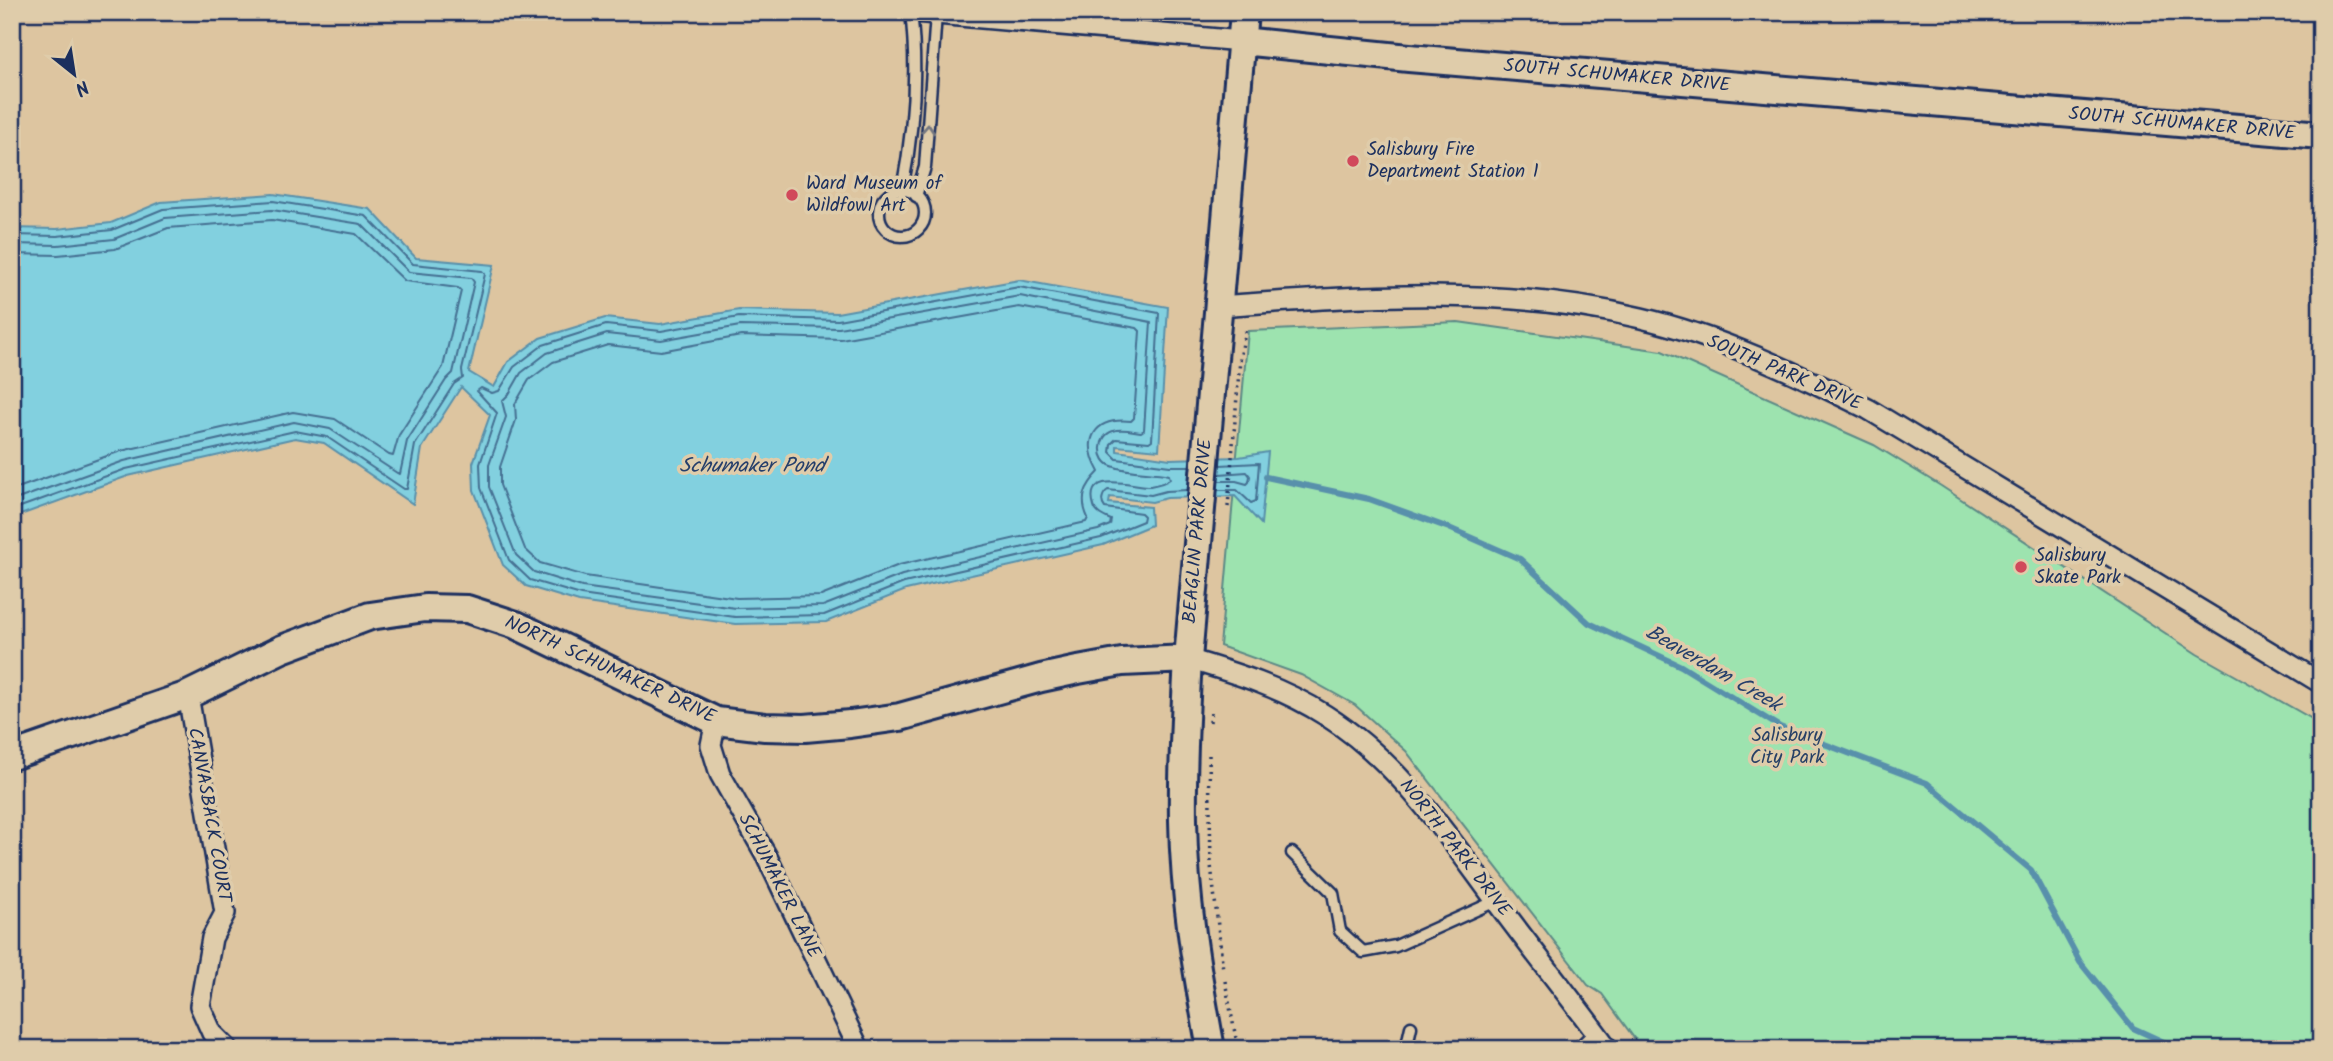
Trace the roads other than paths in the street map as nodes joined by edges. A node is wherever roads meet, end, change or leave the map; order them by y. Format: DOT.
graph roads {
  1 [pos="912,12"];
  2 [pos="1244,12"];
  3 [pos="936,15"];
  4 [pos="1241,41"];
  5 [pos="2321,135"];
  6 [pos="902,190"];
  7 [pos="916,196"];
  8 [pos="1217,306"];
  9 [pos="1188,659"];
  10 [pos="2321,683"];
  11 [pos="188,695"];
  12 [pos="716,721"];
  13 [pos="12,756"];
  14 [pos="1292,853"];
  15 [pos="1496,901"];
  16 [pos="1411,1027"];
  17 [pos="1595,1032"];
  18 [pos="228,1049"];
  19 [pos="859,1049"];
  20 [pos="1211,1049"];
  21 [pos="1406,1049"];
  22 [pos="1577,1049"];
  23 [pos="1608,1049"];
  1 -- 3 [label="street, SOUTH SCHUMAKER DRIVE"];
  1 -- 6 [label="lane"];
  2 -- 4 [label="street, BEAGLIN PARK DRIVE"];
  3 -- 4 [label="street, SOUTH SCHUMAKER DRIVE"];
  7 -- 3 [label="lane, one-way"];
  4 -- 5 [label="street, SOUTH SCHUMAKER DRIVE"];
  4 -- 8 [label="street, BEAGLIN PARK DRIVE"];
  6 -- 7 [label="lane"];
  6 -- 7 [label="lane"];
  8 -- 9 [label="street, BEAGLIN PARK DRIVE"];
  8 -- 10 [label="street, SOUTH PARK DRIVE"];
  9 -- 12 [label="street, NORTH SCHUMAKER DRIVE"];
  9 -- 15 [label="street, NORTH PARK DRIVE"];
  9 -- 20 [label="street, BEAGLIN PARK DRIVE"];
  11 -- 12 [label="street, NORTH SCHUMAKER DRIVE"];
  11 -- 13 [label="street, NORTH SCHUMAKER DRIVE"];
  11 -- 18 [label="street, CANVASBACK COURT"];
  12 -- 19 [label="street, SCHUMAKER LANE"];
  14 -- 15 [label="lane"];
  15 -- 17 [label="street, NORTH PARK DRIVE"];
  16 -- 21 [label="lane"];
  17 -- 22 [label="lane"];
  17 -- 23 [label="street, NORTH PARK DRIVE"];
}
